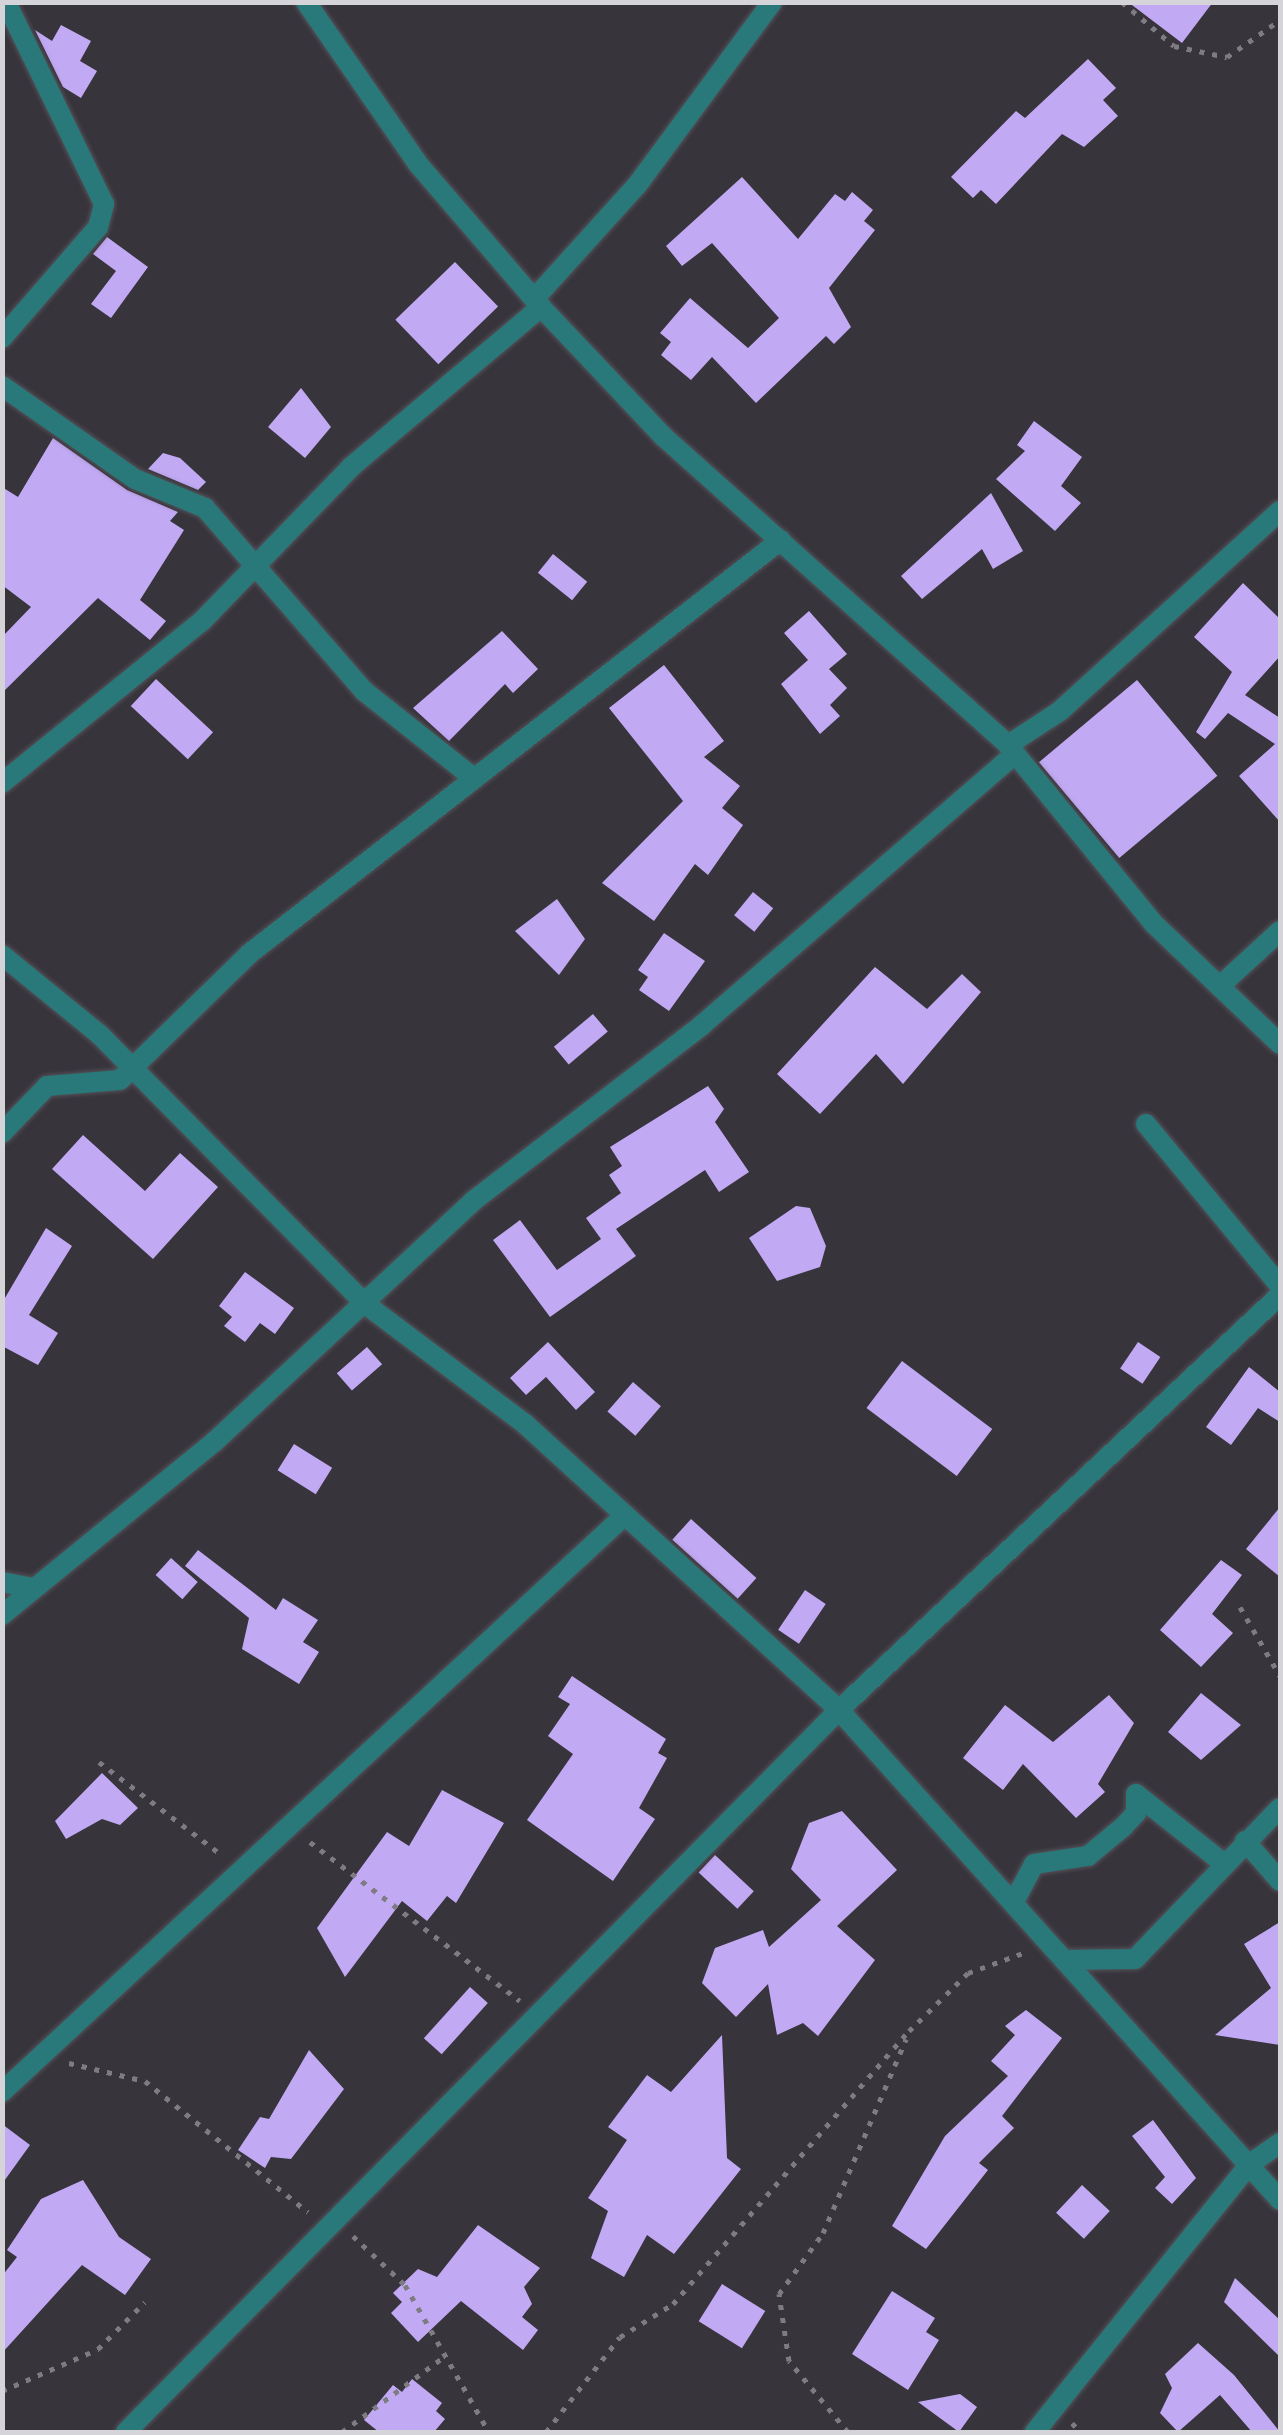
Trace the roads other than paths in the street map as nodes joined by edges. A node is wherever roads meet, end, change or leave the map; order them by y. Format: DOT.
graph roads {
  1 [pos="6,2"];
  2 [pos="306,2"];
  3 [pos="772,2"];
  4 [pos="538,302"];
  5 [pos="2,338"];
  6 [pos="2,386"];
  7 [pos="1280,511"];
  8 [pos="782,540"];
  9 [pos="263,565"];
  10 [pos="1011,750"];
  11 [pos="470,774"];
  12 [pos="2,783"];
  13 [pos="1280,931"];
  14 [pos="2,955"];
  15 [pos="1221,984"];
  16 [pos="1280,1044"];
  17 [pos="132,1066"];
  18 [pos="1146,1124"];
  19 [pos="2,1132"];
  20 [pos="1280,1286"];
  21 [pos="1280,1295"];
  22 [pos="364,1303"];
  23 [pos="625,1515"];
  24 [pos="2,1582"];
  25 [pos="32,1588"];
  26 [pos="2,1615"];
  27 [pos="839,1710"];
  28 [pos="1280,1808"];
  29 [pos="1245,1840"];
  30 [pos="1223,1863"];
  31 [pos="1280,1881"];
  32 [pos="1016,1898"];
  33 [pos="1068,1960"];
  34 [pos="2,2092"];
  35 [pos="1280,2143"];
  36 [pos="1250,2164"];
  37 [pos="1280,2200"];
  38 [pos="126,2432"];
  39 [pos="1035,2432"];
  1 -- 5 [label="street"];
  2 -- 4 [label="street"];
  3 -- 4 [label="street"];
  4 -- 8 [label="street"];
  4 -- 9 [label="street"];
  6 -- 9 [label="street"];
  7 -- 10 [label="street"];
  8 -- 10 [label="street"];
  8 -- 11 [label="street"];
  9 -- 11 [label="street"];
  9 -- 12 [label="street"];
  10 -- 15 [label="street"];
  10 -- 22 [label="street"];
  11 -- 17 [label="street"];
  13 -- 15 [label="street"];
  14 -- 17 [label="street"];
  15 -- 16 [label="street"];
  17 -- 19 [label="street"];
  17 -- 22 [label="street"];
  18 -- 20 [label="street"];
  21 -- 27 [label="street"];
  22 -- 23 [label="street"];
  22 -- 25 [label="street"];
  23 -- 27 [label="street"];
  23 -- 34 [label="street"];
  24 -- 25 [label="street"];
  25 -- 26 [label="street"];
  27 -- 32 [label="street"];
  27 -- 38 [label="street"];
  28 -- 29 [label="street"];
  29 -- 30 [label="street"];
  29 -- 31 [label="street"];
  30 -- 32 [label="street"];
  30 -- 33 [label="street"];
  32 -- 33 [label="street"];
  33 -- 36 [label="street"];
  35 -- 36 [label="street"];
  36 -- 37 [label="street"];
  36 -- 39 [label="street"];
}
